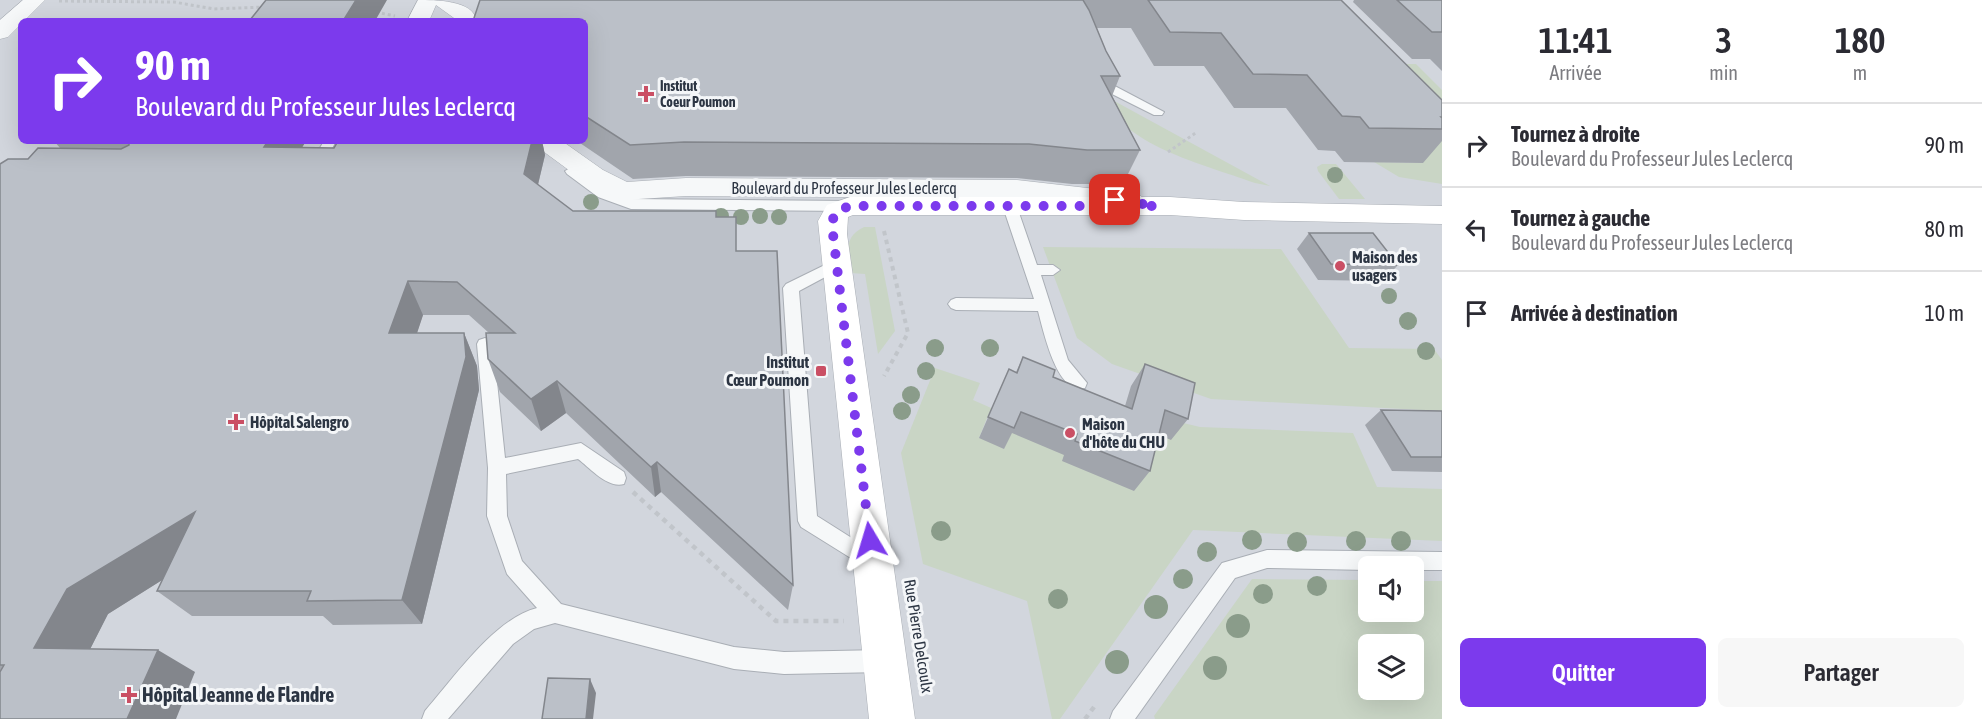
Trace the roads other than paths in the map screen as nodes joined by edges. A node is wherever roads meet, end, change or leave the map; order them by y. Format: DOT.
graph roads {
  1 [pos="35,0"];
  2 [pos="442,0"];
  3 [pos="465,18"];
  4 [pos="0,32"];
  5 [pos="1097,68"];
  6 [pos="1158,112"];
  7 [pos="328,144"];
  8 [pos="534,144"];
  9 [pos="549,144"];
  10 [pos="311,177"];
  11 [pos="864,206"];
  12 [pos="1156,206"];
  13 [pos="1010,207"];
  14 [pos="1113,207"];
  15 [pos="1442,215"];
  16 [pos="1442,231"];
  17 [pos="837,264"];
  18 [pos="1032,270"];
  19 [pos="1053,270"];
  20 [pos="956,304"];
  21 [pos="1044,305"];
  22 [pos="485,344"];
  23 [pos="1079,383"];
  24 [pos="497,468"];
  25 [pos="617,478"];
  26 [pos="1442,561"];
  27 [pos="873,563"];
  28 [pos="555,613"];
  29 [pos="885,661"];
  30 [pos="433,719"];
  31 [pos="892,719"];
  32 [pos="1121,719"];
  1 -- 4 [label="street"];
  2 -- 3 [label="street"];
  5 -- 6 [label="lane"];
  7 -- 10 [label="lane"];
  8 -- 11 [label="lane"];
  9 -- 12 [label="street, Boulevard du Professeur Jules Leclercq"];
  11 -- 13 [label="street, Boulevard du Professeur Jules Leclercq"];
  11 -- 17 [label="street"];
  12 -- 14 [label="street, Boulevard du Professeur Jules Leclercq"];
  12 -- 15 [label="street, Boulevard du Professeur Jules Leclercq"];
  13 -- 14 [label="street, Boulevard du Professeur Jules Leclercq"];
  13 -- 18 [label="lane"];
  14 -- 16 [label="street, Boulevard du Professeur Jules Leclercq"];
  17 -- 27 [label="street"];
  17 -- 27 [label="lane"];
  18 -- 19 [label="lane"];
  18 -- 21 [label="lane"];
  20 -- 21 [label="lane"];
  21 -- 23 [label="lane"];
  22 -- 24 [label="lane"];
  24 -- 25 [label="lane"];
  24 -- 28 [label="lane"];
  26 -- 32 [label="lane"];
  27 -- 29 [label="street"];
  28 -- 29 [label="lane"];
  28 -- 30 [label="lane"];
  29 -- 31 [label="street"];
}
